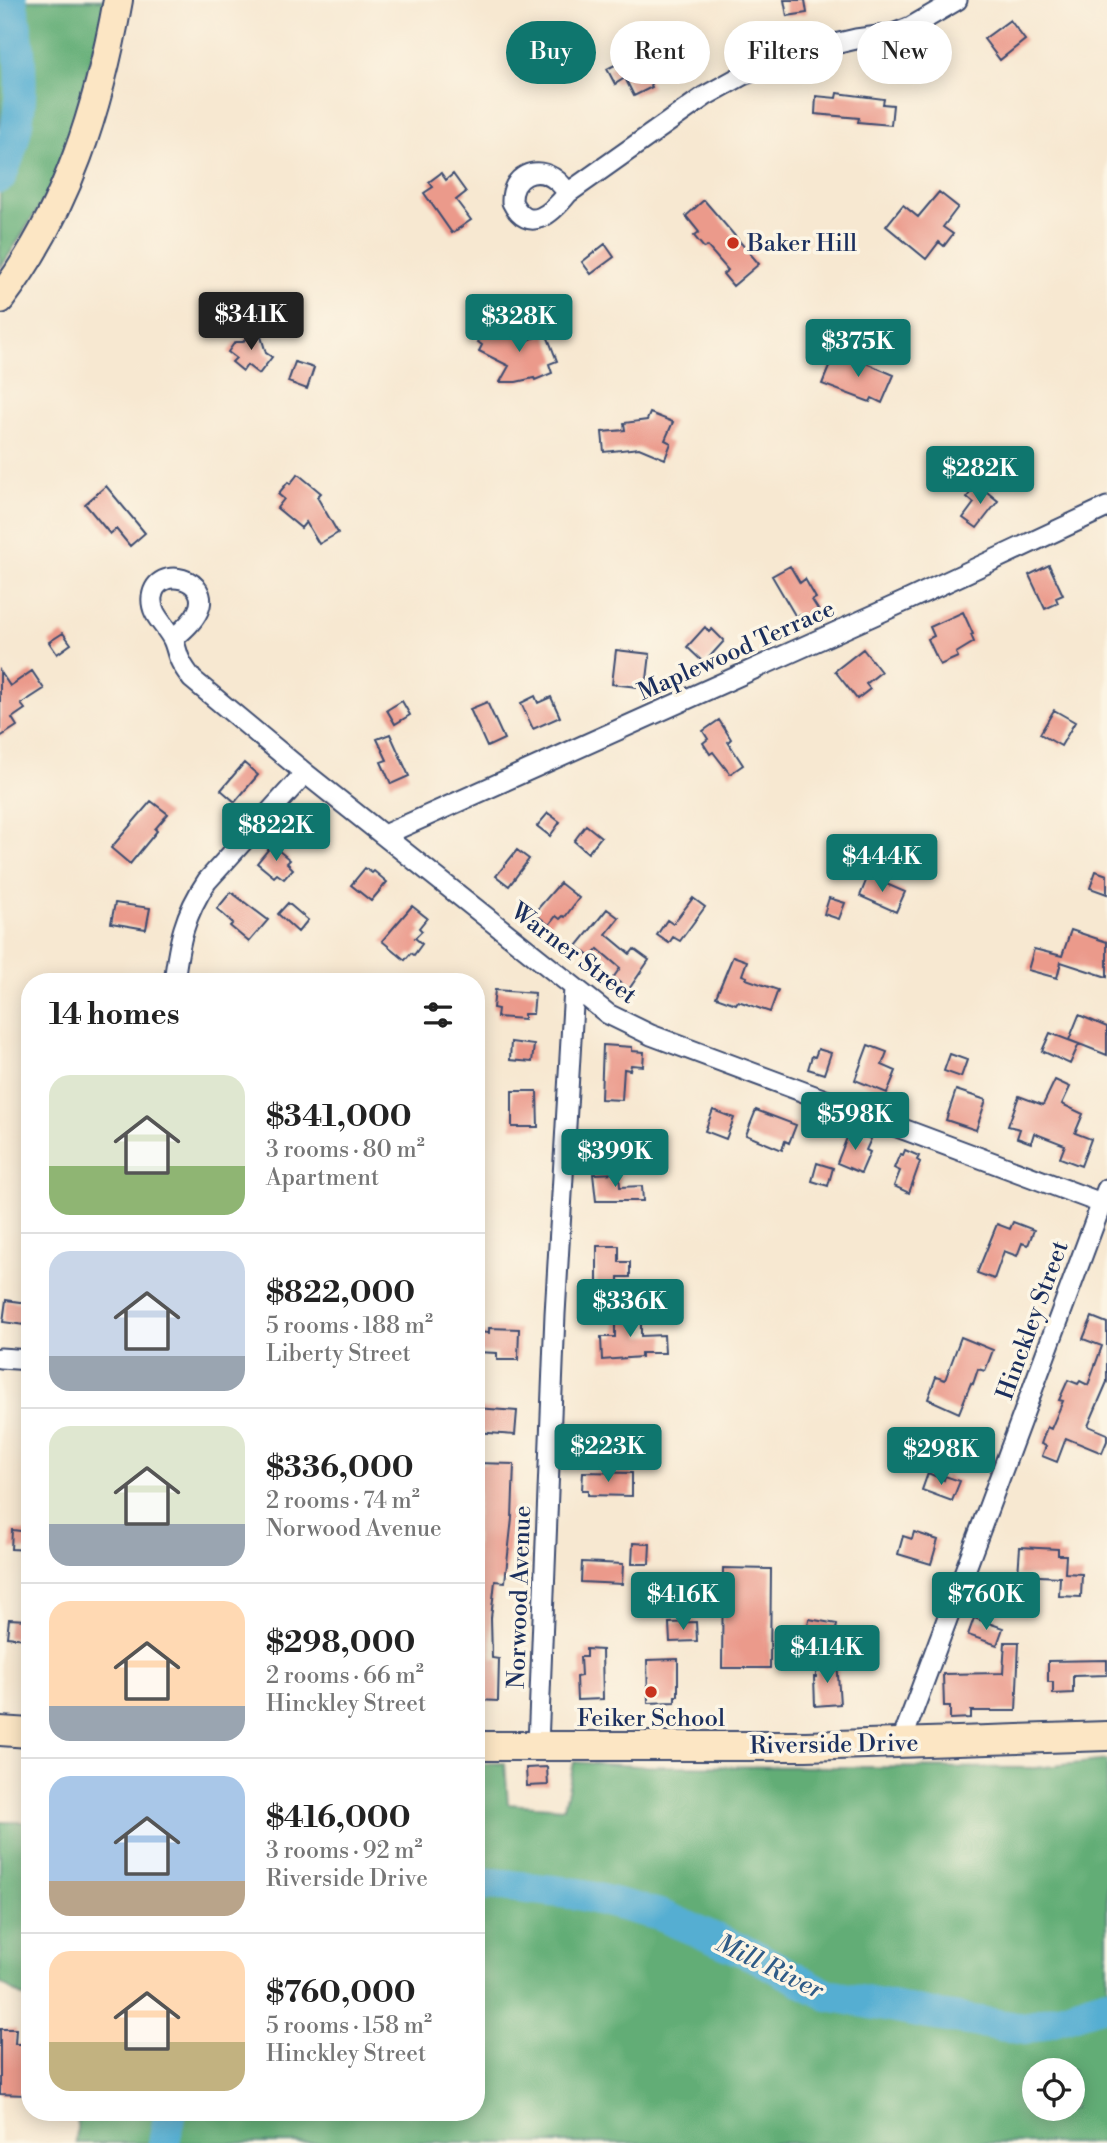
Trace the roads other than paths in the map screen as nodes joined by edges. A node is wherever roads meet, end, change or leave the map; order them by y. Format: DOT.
graph roads {
  1 [pos="118,0"];
  2 [pos="957,0"];
  3 [pos="568,193"];
  4 [pos="0,299"];
  5 [pos="1107,507"];
  6 [pos="173,639"];
  7 [pos="305,772"];
  8 [pos="384,835"];
  9 [pos="175,973"];
  10 [pos="574,988"];
  11 [pos="1105,1199"];
  12 [pos="0,1359"];
  13 [pos="21,1360"];
  14 [pos="0,1731"];
  15 [pos="21,1732"];
  16 [pos="1107,1736"];
  17 [pos="901,1743"];
  18 [pos="538,1745"];
  19 [pos="485,1746"];
  1 -- 4 [label="street"];
  2 -- 3 [label="street"];
  5 -- 8 [label="street, Maplewood Terrace"];
  6 -- 7 [label="street, Warner Street"];
  7 -- 8 [label="street, Warner Street"];
  7 -- 9 [label="street"];
  8 -- 10 [label="street, Warner Street"];
  10 -- 11 [label="street, Warner Street"];
  10 -- 18 [label="street, Norwood Avenue"];
  11 -- 17 [label="street, Hinckley Street"];
  12 -- 13 [label="street"];
  14 -- 15 [label="street"];
  16 -- 17 [label="street, Riverside Drive"];
  17 -- 18 [label="street, Riverside Drive"];
  18 -- 19 [label="street, Riverside Drive"];
}
